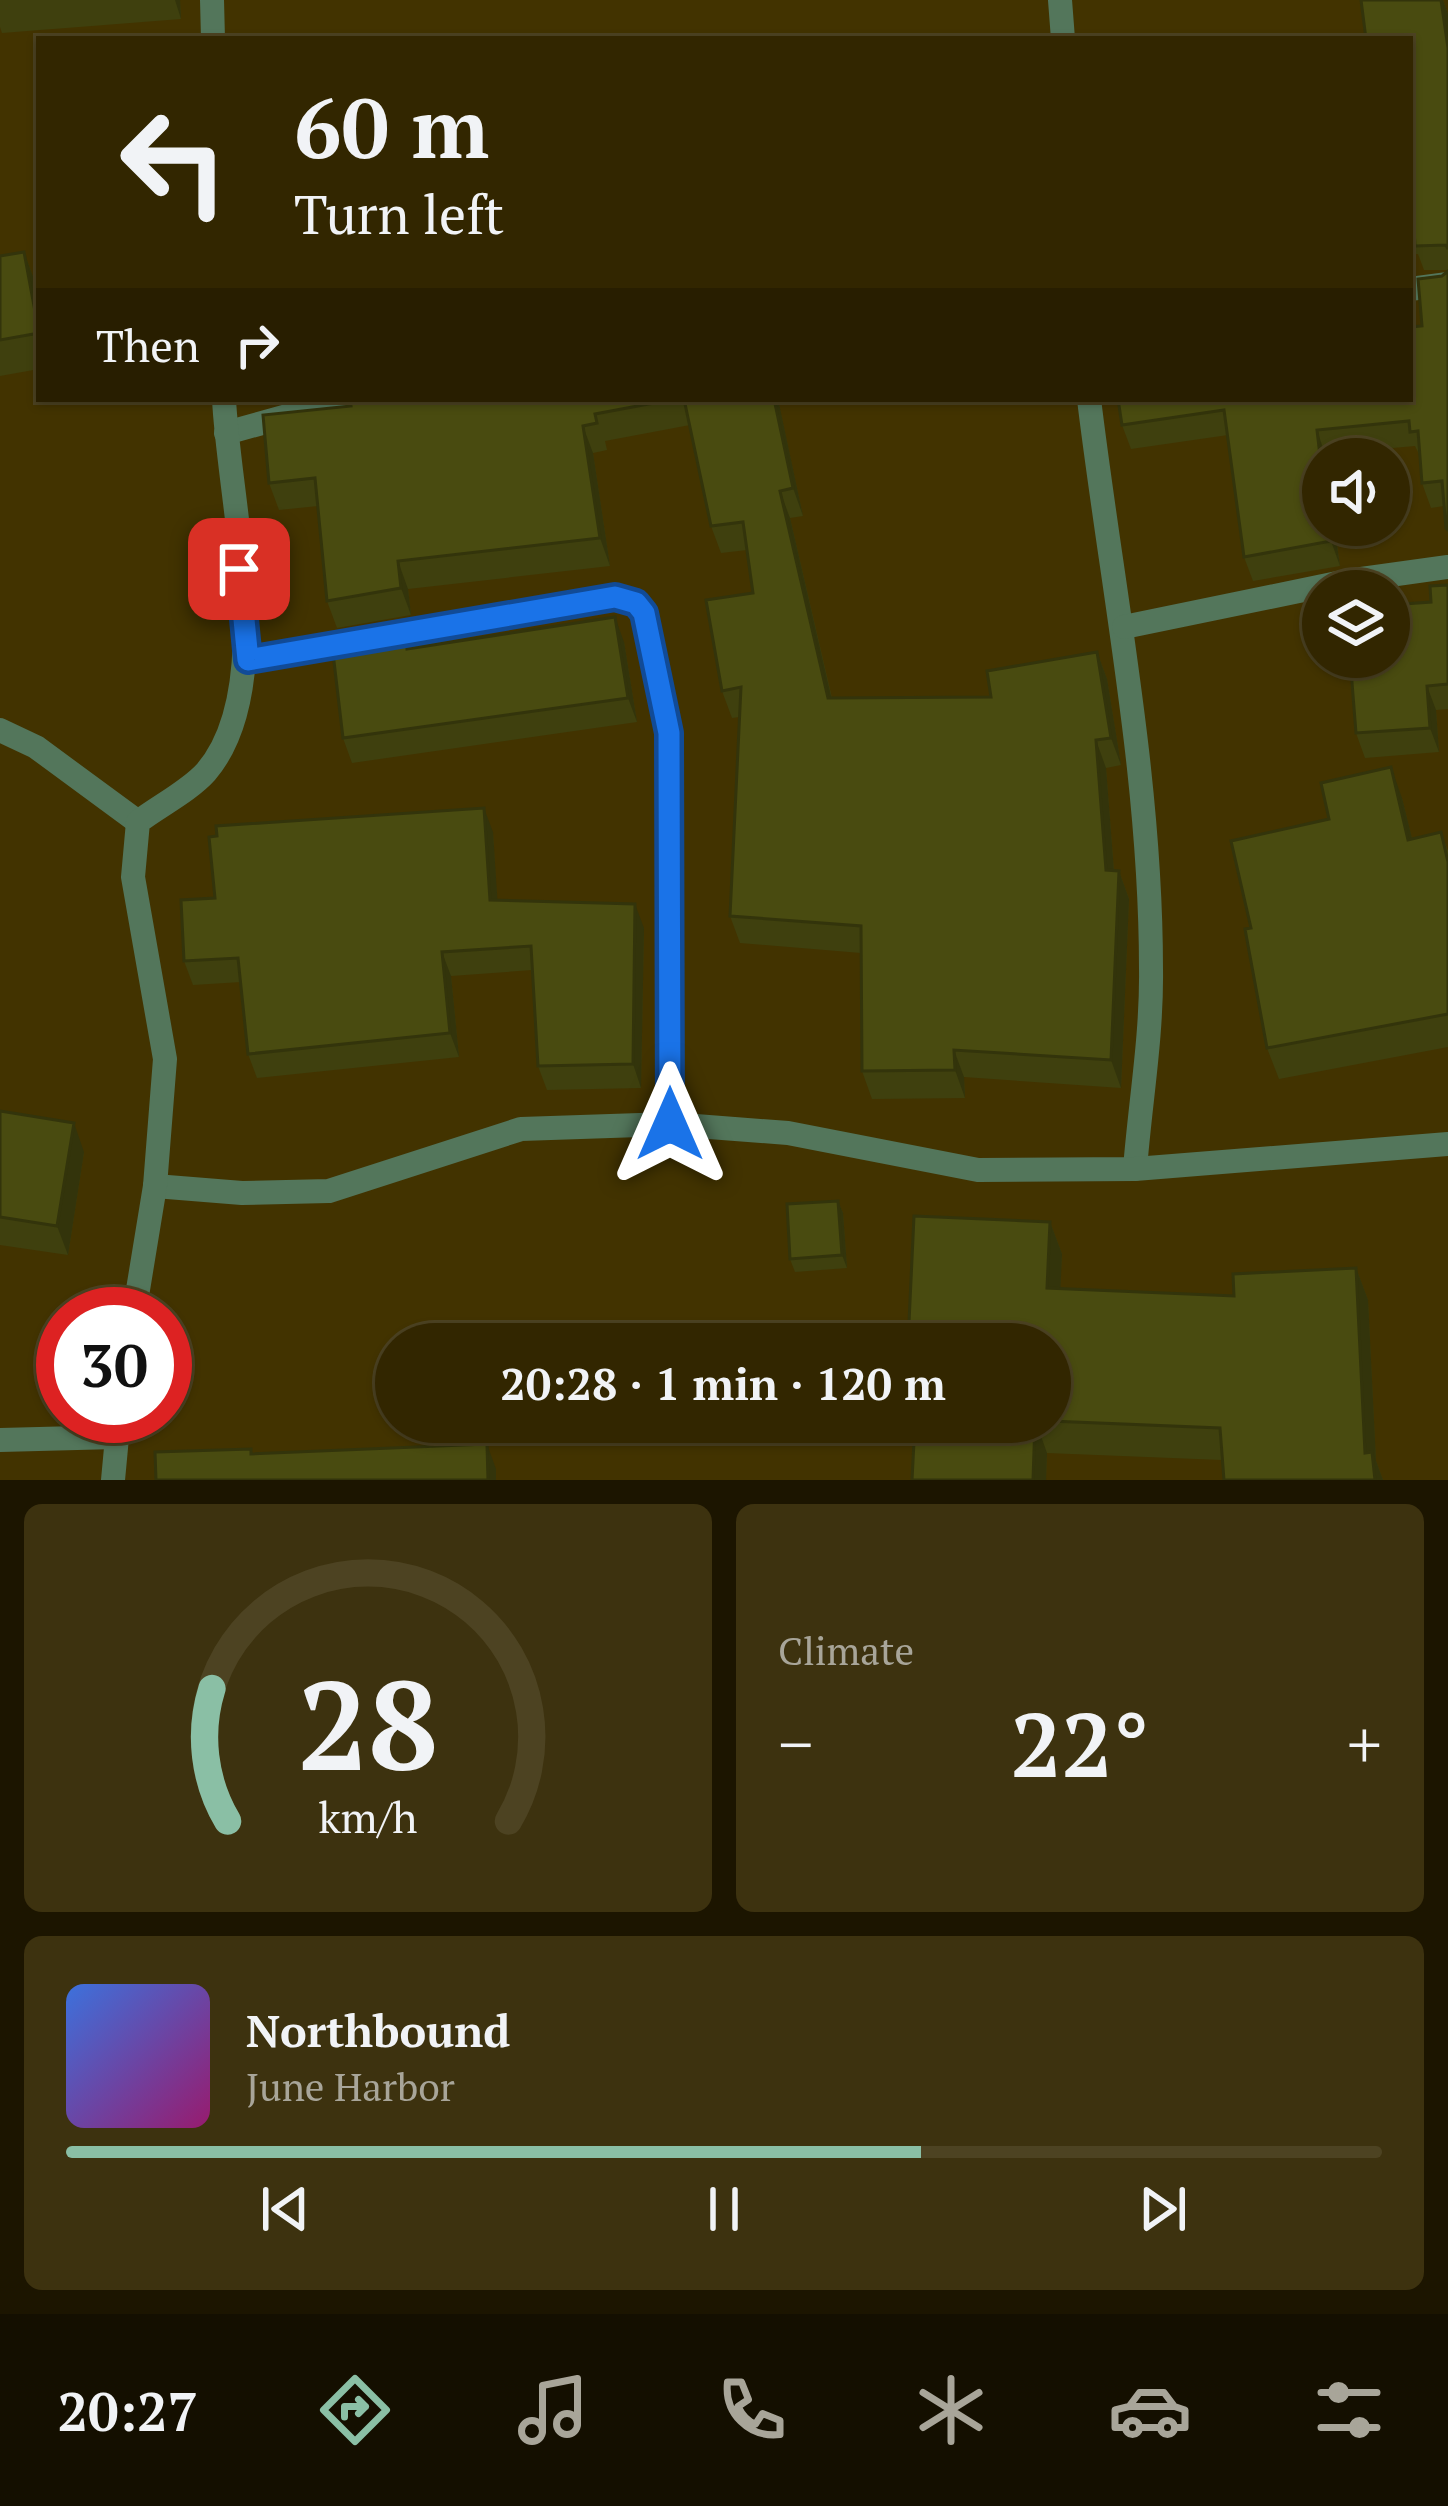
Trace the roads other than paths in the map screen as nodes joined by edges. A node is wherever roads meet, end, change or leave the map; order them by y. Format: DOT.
graph roads {
  1 [pos="212,0"];
  2 [pos="1060,0"];
  3 [pos="213,36"];
  4 [pos="1063,36"];
  5 [pos="1448,284"];
  6 [pos="1413,289"];
  7 [pos="224,402"];
  8 [pos="337,402"];
  9 [pos="1089,402"];
  10 [pos="226,433"];
  11 [pos="1448,567"];
  12 [pos="1124,627"];
  13 [pos="248,660"];
  14 [pos="0,730"];
  15 [pos="138,822"];
  16 [pos="670,1124"];
  17 [pos="1448,1144"];
  18 [pos="1135,1169"];
  19 [pos="155,1186"];
  20 [pos="138,1287"];
  21 [pos="36,1436"];
  22 [pos="0,1440"];
  23 [pos="116,1443"];
  24 [pos="113,1480"];
  1 -- 3 [label="street"];
  2 -- 4 [label="street"];
  5 -- 6 [label="street"];
  7 -- 10 [label="street"];
  8 -- 10 [label="street"];
  9 -- 12 [label="street"];
  10 -- 13 [label="street"];
  11 -- 12 [label="street"];
  12 -- 18 [label="street"];
  13 -- 15 [label="street"];
  13 -- 16 [label="street"];
  14 -- 15 [label="street"];
  15 -- 19 [label="street"];
  16 -- 18 [label="street"];
  16 -- 19 [label="street"];
  17 -- 18 [label="street"];
  19 -- 20 [label="street"];
  21 -- 22 [label="street"];
  23 -- 24 [label="street"];
}
